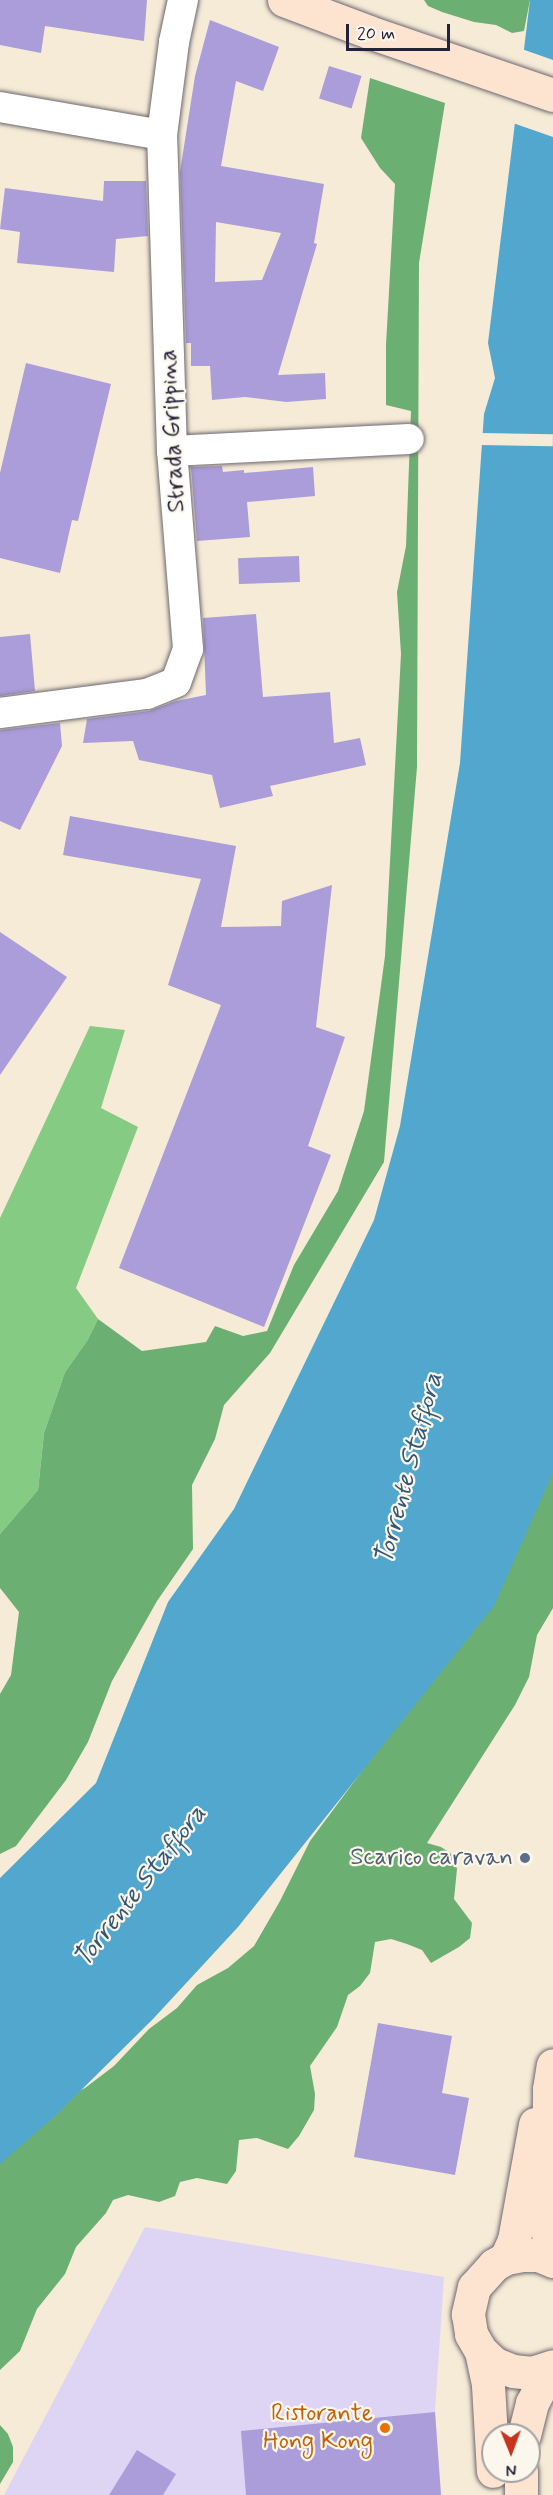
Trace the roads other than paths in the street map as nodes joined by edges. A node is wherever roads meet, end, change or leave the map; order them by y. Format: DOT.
graph roads {
  1 [pos="183,0"];
  2 [pos="284,0"];
  3 [pos="553,95"];
  4 [pos="0,107"];
  5 [pos="162,135"];
  6 [pos="410,439"];
  7 [pos="172,451"];
  8 [pos="0,713"];
  9 [pos="551,2077"];
  10 [pos="506,2258"];
  11 [pos="553,2261"];
  12 [pos="481,2351"];
  13 [pos="552,2367"];
  14 [pos="490,2423"];
  15 [pos="527,2423"];
  1 -- 5 [label="street, Strada Grippina"];
  2 -- 3 [label="main road"];
  4 -- 5 [label="street"];
  5 -- 7 [label="street, Strada Grippina"];
  6 -- 7 [label="street"];
  7 -- 8 [label="street, Strada Grippina"];
  9 -- 10 [label="main road"];
  9 -- 11 [label="main road"];
  10 -- 11 [label="main road"];
  10 -- 12 [label="main road"];
  12 -- 13 [label="main road"];
  12 -- 14 [label="main road"];
  13 -- 15 [label="main road"];
}
